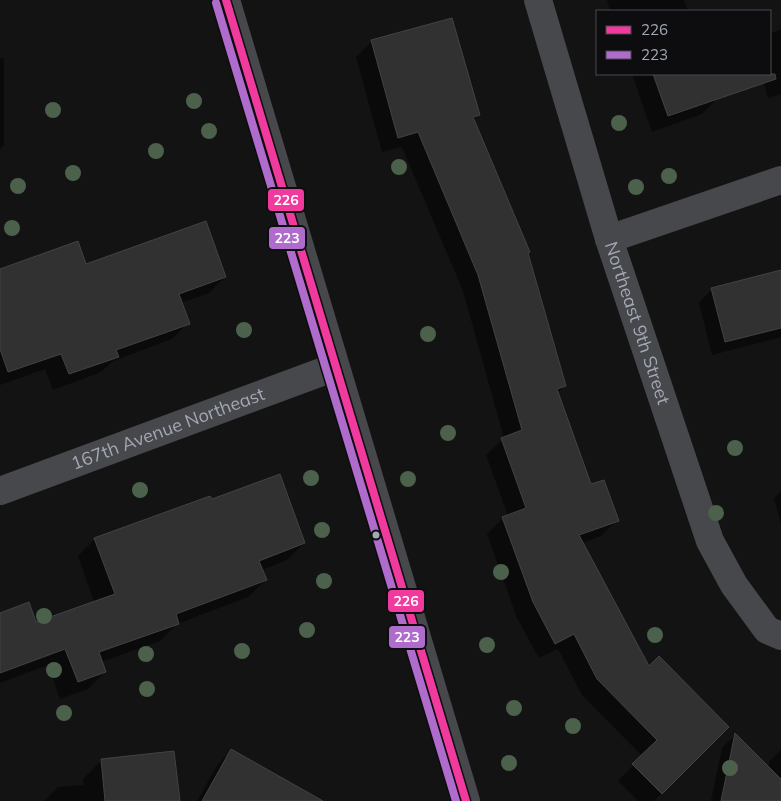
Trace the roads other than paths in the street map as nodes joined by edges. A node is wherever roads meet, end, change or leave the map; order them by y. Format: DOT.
graph roads {
  1 [pos="226,0"];
  2 [pos="538,0"];
  3 [pos="781,180"];
  4 [pos="609,239"];
  5 [pos="335,367"];
  6 [pos="0,491"];
  7 [pos="774,633"];
  8 [pos="466,801"];
  1 -- 5 [label="street"];
  2 -- 4 [label="street, Northeast 9th Street"];
  3 -- 4 [label="street"];
  4 -- 7 [label="street, Northeast 9th Street"];
  5 -- 6 [label="street, 167th Avenue Northeast"];
  5 -- 8 [label="street"];
}
